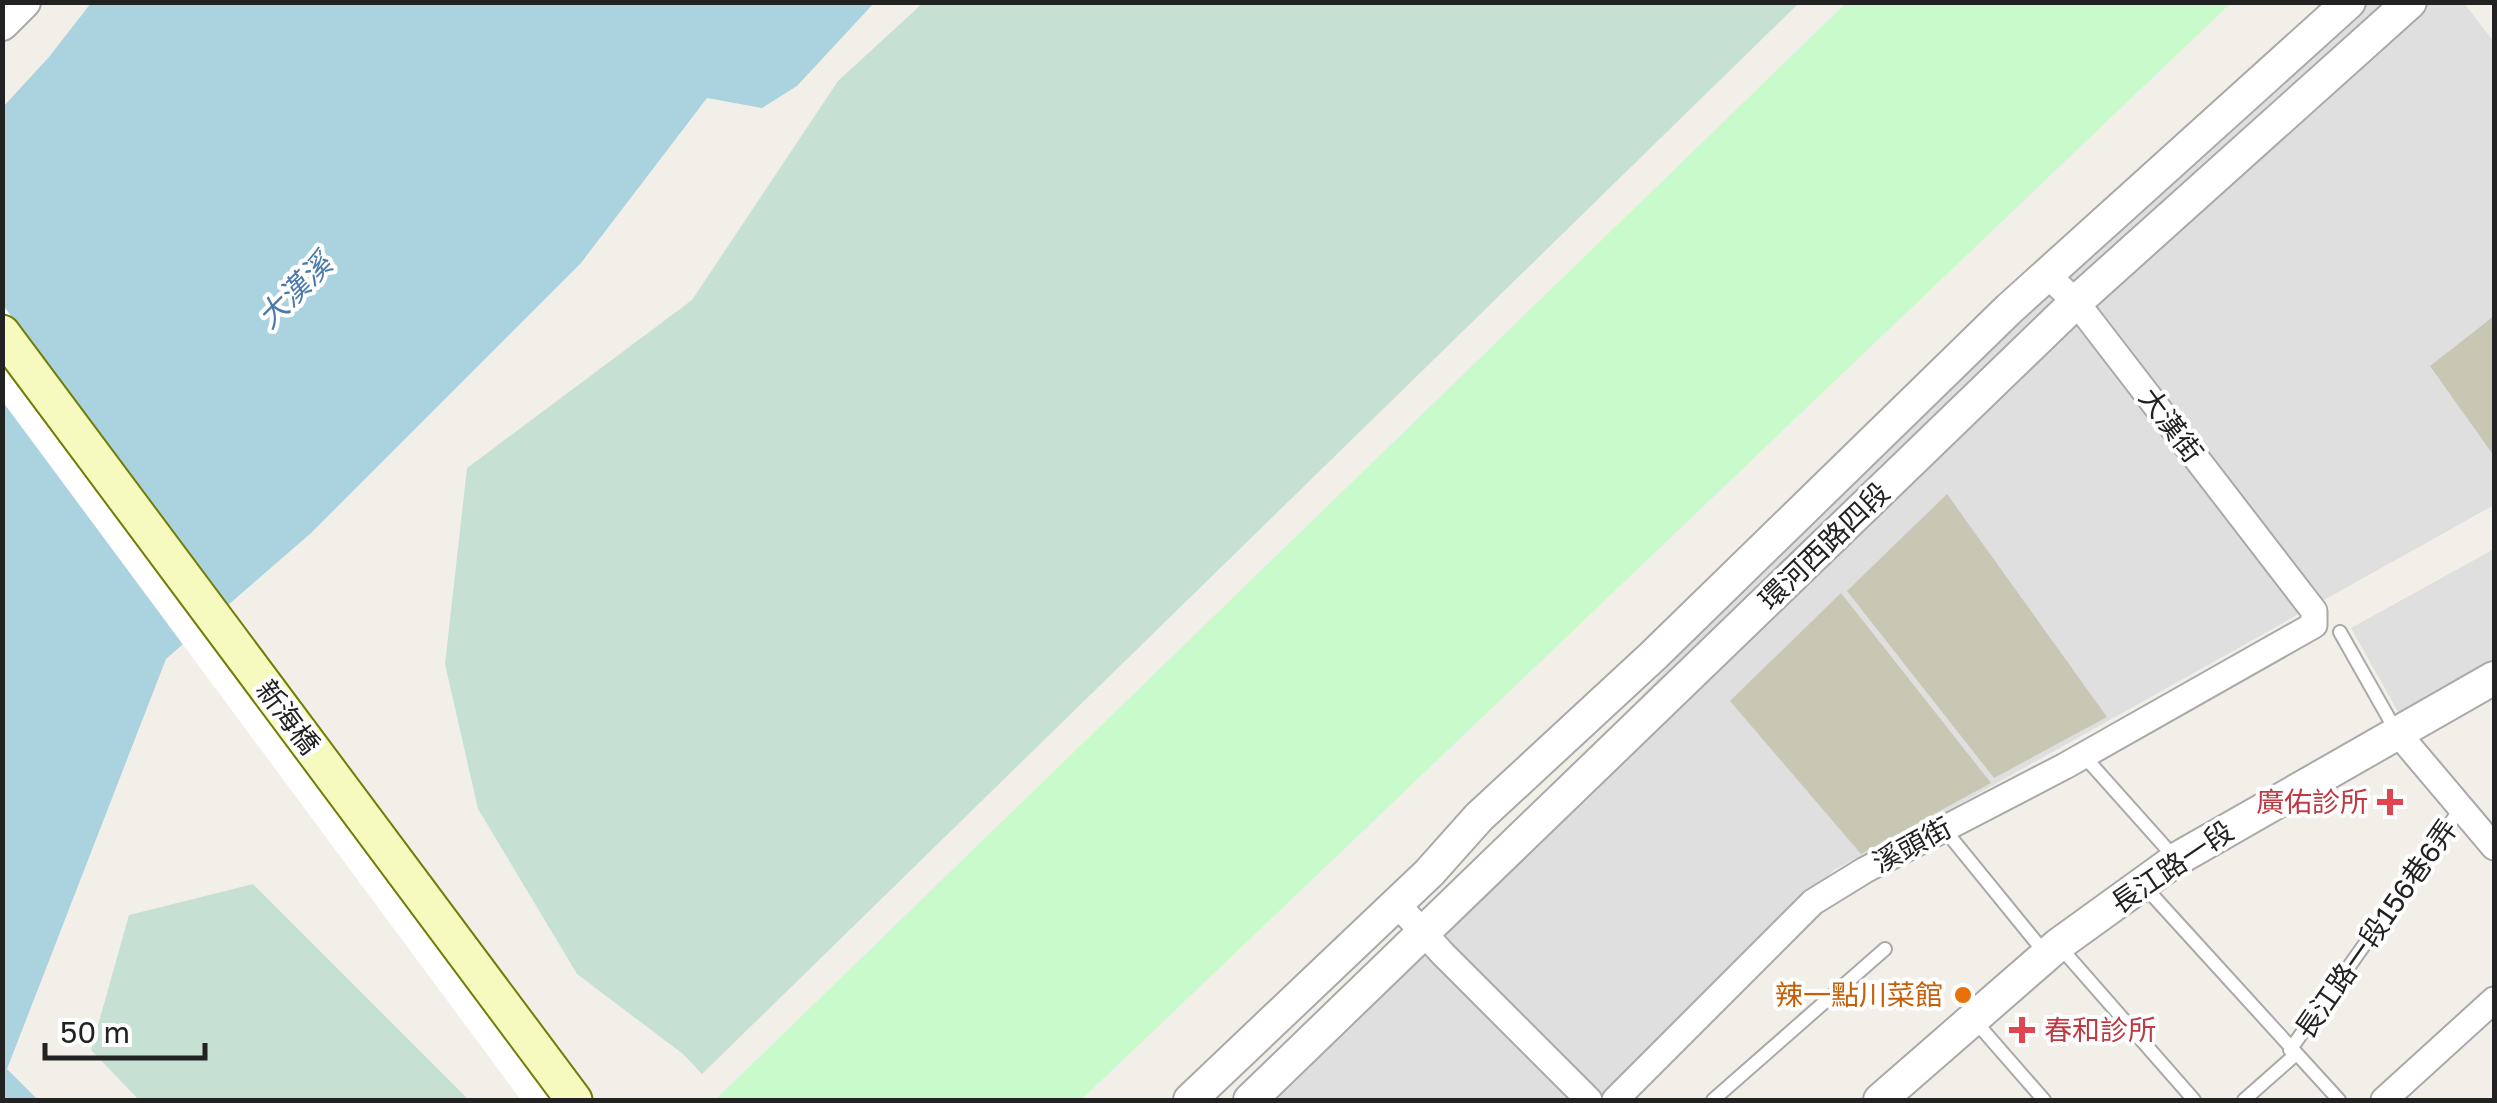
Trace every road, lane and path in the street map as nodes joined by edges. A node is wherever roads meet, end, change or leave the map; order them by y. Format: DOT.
graph roads {
  1 [pos="24,2"];
  2 [pos="2349,2"];
  3 [pos="2410,2"];
  4 [pos="2,24"];
  5 [pos="2047,275"];
  6 [pos="2076,302"];
  7 [pos="2,332"];
  8 [pos="2,362"];
  9 [pos="2340,632"];
  10 [pos="2258,657"];
  11 [pos="2494,678"];
  12 [pos="2396,731"];
  13 [pos="2084,755"];
  14 [pos="2461,808"];
  15 [pos="1944,829"];
  16 [pos="2494,847"];
  17 [pos="2177,860"];
  18 [pos="2142,884"];
  19 [pos="1397,904"];
  20 [pos="1424,934"];
  21 [pos="1884,949"];
  22 [pos="2053,950"];
  23 [pos="2494,1000"];
  24 [pos="1973,1019"];
  25 [pos="2293,1052"];
  26 [pos="1890,1097"];
  27 [pos="549,1100"];
  28 [pos="574,1100"];
  29 [pos="1190,1100"];
  30 [pos="1250,1100"];
  31 [pos="1589,1100"];
  32 [pos="1616,1100"];
  33 [pos="1714,1100"];
  34 [pos="2044,1100"];
  35 [pos="2194,1100"];
  36 [pos="2244,1100"];
  37 [pos="2339,1100"];
  38 [pos="2384,1100"];
  1 -- 4 [label="street"];
  2 -- 5 [label="street, 環河西路四段"];
  3 -- 6 [label="street, 環河西路四段"];
  5 -- 6 [label="street, 大漢街"];
  5 -- 19 [label="street, 環河西路四段"];
  6 -- 10 [label="street, 大漢街"];
  6 -- 20 [label="street, 環河西路四段"];
  7 -- 28 [label="main road, 新海橋"];
  8 -- 27 [label="main road, 新海橋"];
  9 -- 12 [label="lane"];
  10 -- 13 [label="street, 溪頭街"];
  11 -- 12 [label="street, 長江路一段"];
  12 -- 14 [label="street"];
  12 -- 17 [label="street, 長江路一段"];
  13 -- 15 [label="street, 溪頭街"];
  13 -- 17 [label="lane"];
  14 -- 16 [label="street"];
  14 -- 25 [label="lane, 長江路一段156巷6弄"];
  15 -- 22 [label="lane"];
  15 -- 32 [label="street, 溪頭街"];
  17 -- 18 [label="street, 長江路一段"];
  18 -- 22 [label="street, 長江路一段"];
  18 -- 25 [label="lane"];
  19 -- 20 [label="street"];
  19 -- 29 [label="street, 環河西路四段"];
  20 -- 30 [label="street, 環河西路四段"];
  20 -- 31 [label="street"];
  21 -- 33 [label="lane"];
  22 -- 24 [label="street, 長江路一段"];
  22 -- 35 [label="lane"];
  23 -- 38 [label="street"];
  24 -- 26 [label="street, 長江路一段"];
  24 -- 34 [label="lane"];
  25 -- 36 [label="lane, 長江路一段156巷6弄"];
  25 -- 37 [label="lane"];
}
